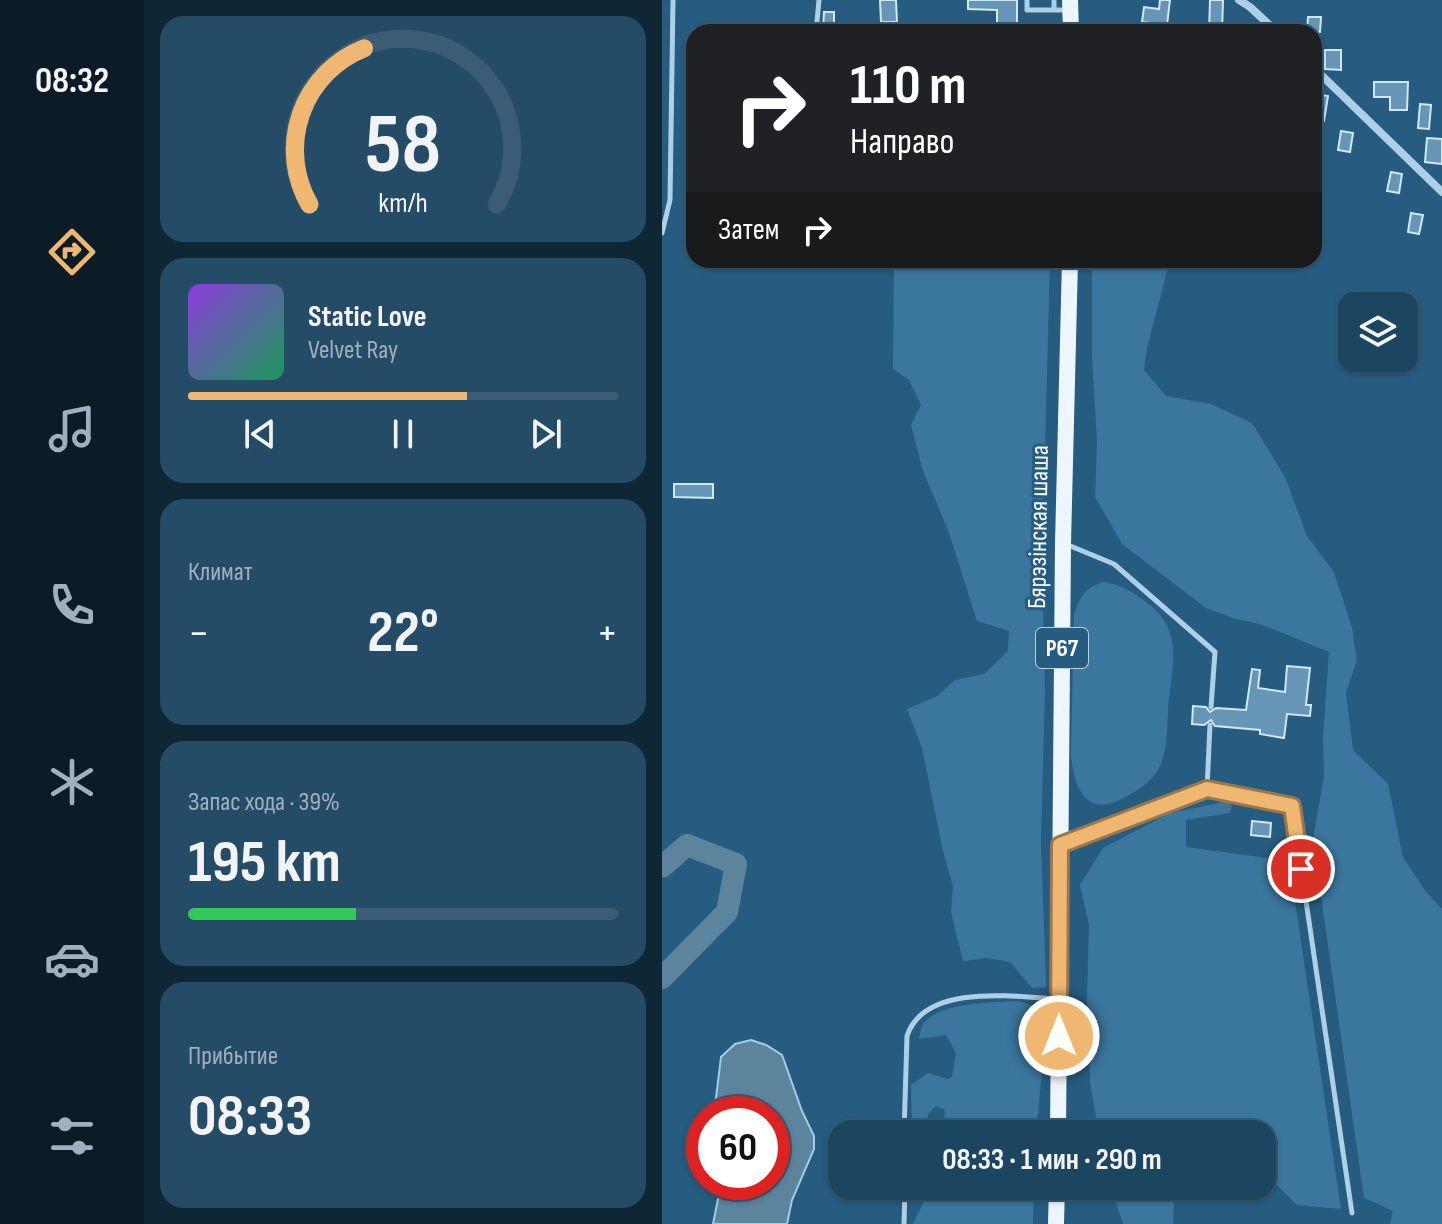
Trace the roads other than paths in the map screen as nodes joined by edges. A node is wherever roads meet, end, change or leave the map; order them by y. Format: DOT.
graph roads {
  1 [pos="673,0"];
  2 [pos="819,0"];
  3 [pos="1027,0"];
  4 [pos="1054,0"];
  5 [pos="1239,0"];
  6 [pos="1065,7"];
  7 [pos="817,24"];
  8 [pos="1268,24"];
  9 [pos="1322,76"];
  10 [pos="1442,192"];
  11 [pos="662,233"];
  12 [pos="1070,268"];
  13 [pos="1063,543"];
  14 [pos="1211,707"];
  15 [pos="1210,725"];
  16 [pos="1207,789"];
  17 [pos="1060,845"];
  18 [pos="1059,1000"];
  19 [pos="904,1120"];
  20 [pos="1058,1120"];
  21 [pos="905,1200"];
  22 [pos="1057,1200"];
  23 [pos="1352,1213"];
  24 [pos="904,1224"];
  25 [pos="1056,1224"];
  1 -- 11 [label="lane"];
  2 -- 7 [label="lane"];
  3 -- 6 [label="lane"];
  4 -- 6 [label="lane"];
  5 -- 8 [label="street"];
  9 -- 10 [label="street"];
  12 -- 13 [label="main road, Бярэзінская шаша / Р67"];
  13 -- 14 [label="lane"];
  13 -- 17 [label="main road, Бярэзінская шаша / Р67"];
  15 -- 16 [label="lane"];
  16 -- 17 [label="lane"];
  16 -- 23 [label="lane"];
  17 -- 18 [label="main road, Бярэзінская шаша / Р67"];
  18 -- 19 [label="lane"];
  18 -- 20 [label="main road, Бярэзінская шаша / Р67"];
  21 -- 24 [label="lane"];
  22 -- 25 [label="main road"];
}
